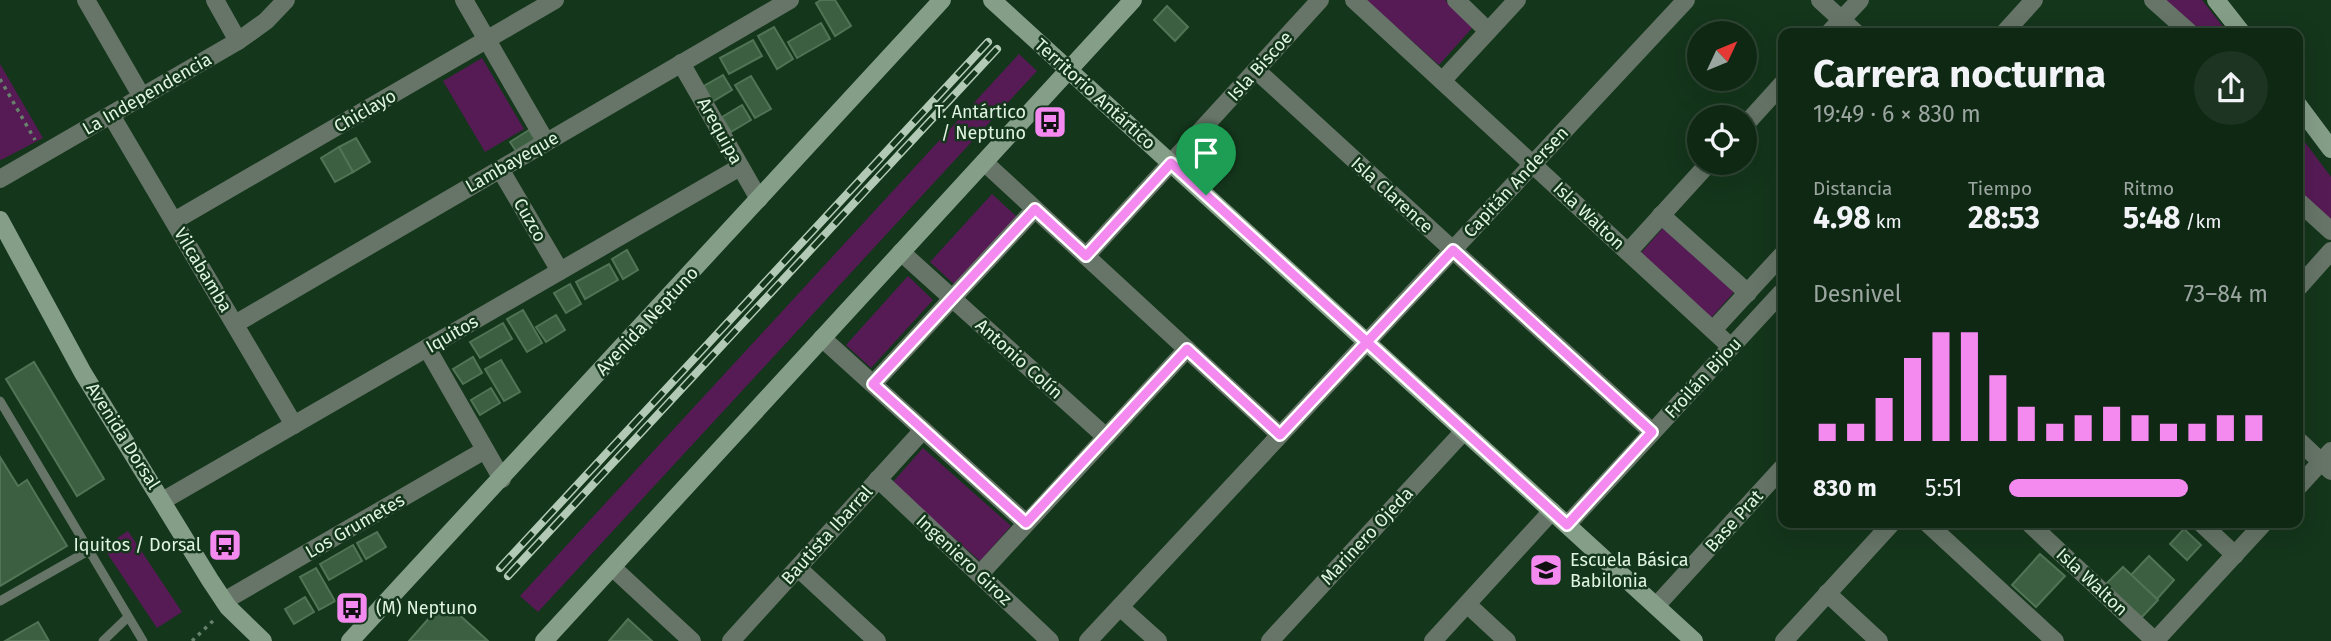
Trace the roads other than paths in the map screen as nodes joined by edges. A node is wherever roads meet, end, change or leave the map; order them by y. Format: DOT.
graph roads {
  1 [pos="86,0"];
  2 [pos="215,0"];
  3 [pos="286,0"];
  4 [pos="464,0"];
  5 [pos="555,0"];
  6 [pos="790,0"];
  7 [pos="942,0"];
  8 [pos="992,0"];
  9 [pos="1133,0"];
  10 [pos="1320,0"];
  11 [pos="1354,0"];
  12 [pos="1455,0"];
  13 [pos="1517,0"];
  14 [pos="1686,0"];
  15 [pos="1820,0"];
  16 [pos="1860,0"];
  17 [pos="2034,0"];
  18 [pos="2153,0"];
  19 [pos="2216,0"];
  20 [pos="1836,27"];
  21 [pos="2009,28"];
  22 [pos="2180,28"];
  23 [pos="2238,28"];
  24 [pos="1488,31"];
  25 [pos="487,40"];
  26 [pos="238,41"];
  27 [pos="681,63"];
  28 [pos="1069,69"];
  29 [pos="1256,70"];
  30 [pos="1442,81"];
  31 [pos="1778,89"];
  32 [pos="142,97"];
  33 [pos="1757,112"];
  34 [pos="2303,112"];
  35 [pos="111,115"];
  36 [pos="546,142"];
  37 [pos="2331,149"];
  38 [pos="984,162"];
  39 [pos="1171,163"];
  40 [pos="1533,164"];
  41 [pos="740,167"];
  42 [pos="500,169"];
  43 [pos="1699,175"];
  44 [pos="0,179"];
  45 [pos="758,200"];
  46 [pos="2303,206"];
  47 [pos="1035,209"];
  48 [pos="1661,215"];
  49 [pos="0,220"];
  50 [pos="174,221"];
  51 [pos="2331,231"];
  52 [pos="1453,250"];
  53 [pos="1628,251"];
  54 [pos="2331,251"];
  55 [pos="901,252"];
  56 [pos="1086,256"];
  57 [pos="1778,260"];
  58 [pos="560,271"];
  59 [pos="1763,276"];
  60 [pos="2303,282"];
  61 [pos="1778,290"];
  62 [pos="1748,293"];
  63 [pos="1778,298"];
  64 [pos="952,299"];
  65 [pos="235,324"];
  66 [pos="1713,330"];
  67 [pos="822,338"];
  68 [pos="1367,342"];
  69 [pos="1731,347"];
  70 [pos="427,348"];
  71 [pos="1187,349"];
  72 [pos="873,384"];
  73 [pos="0,401"];
  74 [pos="294,425"];
  75 [pos="923,430"];
  76 [pos="1464,431"];
  77 [pos="1652,432"];
  78 [pos="1280,435"];
  79 [pos="1106,437"];
  80 [pos="2303,444"];
  81 [pos="485,450"];
  82 [pos="2328,461"];
  83 [pos="1778,472"];
  84 [pos="502,479"];
  85 [pos="878,479"];
  86 [pos="2303,483"];
  87 [pos="164,500"];
  88 [pos="1552,511"];
  89 [pos="1026,523"];
  90 [pos="1567,525"];
  91 [pos="1887,528"];
  92 [pos="1932,528"];
  93 [pos="2034,528"];
  94 [pos="2206,528"];
  95 [pos="2259,528"];
  96 [pos="88,551"];
  97 [pos="2235,555"];
  98 [pos="612,567"];
  99 [pos="798,568"];
  100 [pos="979,574"];
  101 [pos="1827,593"];
  102 [pos="0,601"];
  103 [pos="226,604"];
  104 [pos="1467,604"];
  105 [pos="1656,606"];
  106 [pos="1121,607"];
  107 [pos="127,618"];
  108 [pos="103,641"];
  109 [pos="143,641"];
  110 [pos="263,641"];
  111 [pos="350,641"];
  112 [pos="544,641"];
  113 [pos="692,641"];
  114 [pos="732,641"];
  115 [pos="877,641"];
  116 [pos="1050,641"];
  117 [pos="1088,641"];
  118 [pos="1158,641"];
  119 [pos="1270,641"];
  120 [pos="1433,641"];
  121 [pos="1507,641"];
  122 [pos="1694,641"];
  123 [pos="1784,641"];
  124 [pos="1879,641"];
  125 [pos="2055,641"];
  126 [pos="2155,641"];
  1 -- 32 [label="street"];
  2 -- 26 [label="street"];
  3 -- 26 [label="street, La Independencia"];
  4 -- 25 [label="street"];
  5 -- 25 [label="street, Chiclayo"];
  6 -- 27 [label="street, Lambayeque"];
  7 -- 45 [label="main road, Avenida Neptuno"];
  8 -- 28 [label="main road, Territorio Antártico"];
  9 -- 28 [label="main road"];
  10 -- 29 [label="street, Isla Biscoe"];
  11 -- 30 [label="street, Isla Walton"];
  12 -- 24 [label="street"];
  13 -- 24 [label="street"];
  14 -- 40 [label="street, Capitán Andersen"];
  15 -- 20 [label="street"];
  16 -- 20 [label="street"];
  17 -- 21 [label="street"];
  18 -- 22 [label="street"];
  19 -- 23 [label="main road"];
  24 -- 30 [label="street"];
  25 -- 36 [label="street"];
  25 -- 50 [label="street, Chiclayo"];
  26 -- 32 [label="street, La Independencia"];
  27 -- 36 [label="street, Lambayeque"];
  27 -- 41 [label="street, Arequipa"];
  28 -- 38 [label="main road"];
  28 -- 39 [label="main road, Territorio Antártico"];
  29 -- 39 [label="street, Isla Biscoe"];
  29 -- 52 [label="street, Isla Clarence"];
  30 -- 40 [label="street, Isla Walton"];
  31 -- 33 [label="street"];
  32 -- 35 [label="street, La Independencia"];
  34 -- 37 [label="main road"];
  35 -- 44 [label="street, La Independencia"];
  35 -- 50 [label="street, Vilcabamba"];
  36 -- 42 [label="street, Lambayeque"];
  38 -- 47 [label="street"];
  38 -- 55 [label="main road"];
  39 -- 56 [label="street, Isla Biscoe"];
  39 -- 68 [label="main road, Territorio Antártico"];
  40 -- 52 [label="street, Capitán Andersen"];
  40 -- 53 [label="street, Isla Walton"];
  41 -- 45 [label="street, Arequipa"];
  41 -- 58 [label="street, Iquitos"];
  42 -- 58 [label="street, Cuzco"];
  42 -- 65 [label="street, Lambayeque"];
  43 -- 48 [label="street"];
  45 -- 84 [label="main road, Avenida Neptuno"];
  46 -- 51 [label="street"];
  47 -- 56 [label="street"];
  47 -- 64 [label="street"];
  48 -- 53 [label="street"];
  48 -- 62 [label="street"];
  49 -- 87 [label="main road, Avenida Dorsal"];
  50 -- 65 [label="street, Vilcabamba"];
  52 -- 68 [label="street, Capitán Andersen"];
  52 -- 77 [label="street, Isla Clarence"];
  53 -- 66 [label="street, Isla Walton"];
  54 -- 60 [label="street"];
  55 -- 64 [label="street, Antonio Colín"];
  55 -- 67 [label="main road"];
  56 -- 71 [label="street"];
  57 -- 59 [label="street, Froilán Bijou"];
  58 -- 70 [label="street, Iquitos"];
  59 -- 61 [label="street"];
  59 -- 62 [label="street, Froilán Bijou"];
  62 -- 66 [label="street, Froilán Bijou"];
  63 -- 69 [label="street, Froilán Bijou"];
  64 -- 72 [label="street"];
  64 -- 79 [label="street, Antonio Colín"];
  65 -- 74 [label="street, Vilcabamba"];
  66 -- 69 [label="street, Isla Walton"];
  67 -- 72 [label="street"];
  67 -- 98 [label="main road"];
  68 -- 76 [label="main road, Territorio Antártico"];
  68 -- 78 [label="street, Capitán Andersen"];
  69 -- 77 [label="street, Froilán Bijou"];
  70 -- 74 [label="street, Iquitos"];
  70 -- 81 [label="street"];
  71 -- 78 [label="street"];
  71 -- 79 [label="street"];
  72 -- 75 [label="street"];
  73 -- 96 [label="lane"];
  74 -- 87 [label="street, Iquitos"];
  75 -- 85 [label="street, Bautista Ibarral"];
  75 -- 89 [label="street"];
  76 -- 88 [label="main road, Territorio Antártico"];
  76 -- 119 [label="street, Marinero Ojeda"];
  77 -- 90 [label="street, Froilán Bijou"];
  78 -- 106 [label="street, Capitán Andersen"];
  79 -- 89 [label="street"];
  80 -- 82 [label="street"];
  81 -- 84 [label="street"];
  81 -- 103 [label="street, Los Grumetes"];
  82 -- 86 [label="street"];
  83 -- 105 [label="street, Base Prat"];
  84 -- 111 [label="main road, Avenida Neptuno"];
  85 -- 99 [label="street, Bautista Ibarral"];
  85 -- 100 [label="street, Ingeniero Giroz"];
  87 -- 103 [label="main road, Avenida Dorsal"];
  88 -- 90 [label="main road, Territorio Antártico"];
  88 -- 104 [label="street"];
  89 -- 100 [label="street"];
  90 -- 105 [label="main road, Territorio Antártico"];
  91 -- 101 [label="street"];
  92 -- 125 [label="street"];
  93 -- 126 [label="street, Isla Walton"];
  94 -- 97 [label="street"];
  95 -- 97 [label="street"];
  96 -- 102 [label="lane"];
  96 -- 107 [label="lane"];
  97 -- 126 [label="street"];
  98 -- 112 [label="main road"];
  98 -- 113 [label="street"];
  99 -- 114 [label="street, Bautista Ibarral"];
  99 -- 115 [label="street"];
  100 -- 116 [label="street, Ingeniero Giroz"];
  101 -- 123 [label="street"];
  101 -- 124 [label="street"];
  103 -- 110 [label="main road, Avenida Dorsal"];
  104 -- 120 [label="street"];
  104 -- 121 [label="street"];
  105 -- 122 [label="main road, Territorio Antártico"];
  106 -- 117 [label="street, Capitán Andersen"];
  106 -- 118 [label="street"];
  107 -- 108 [label="lane"];
  107 -- 109 [label="lane"];
}
